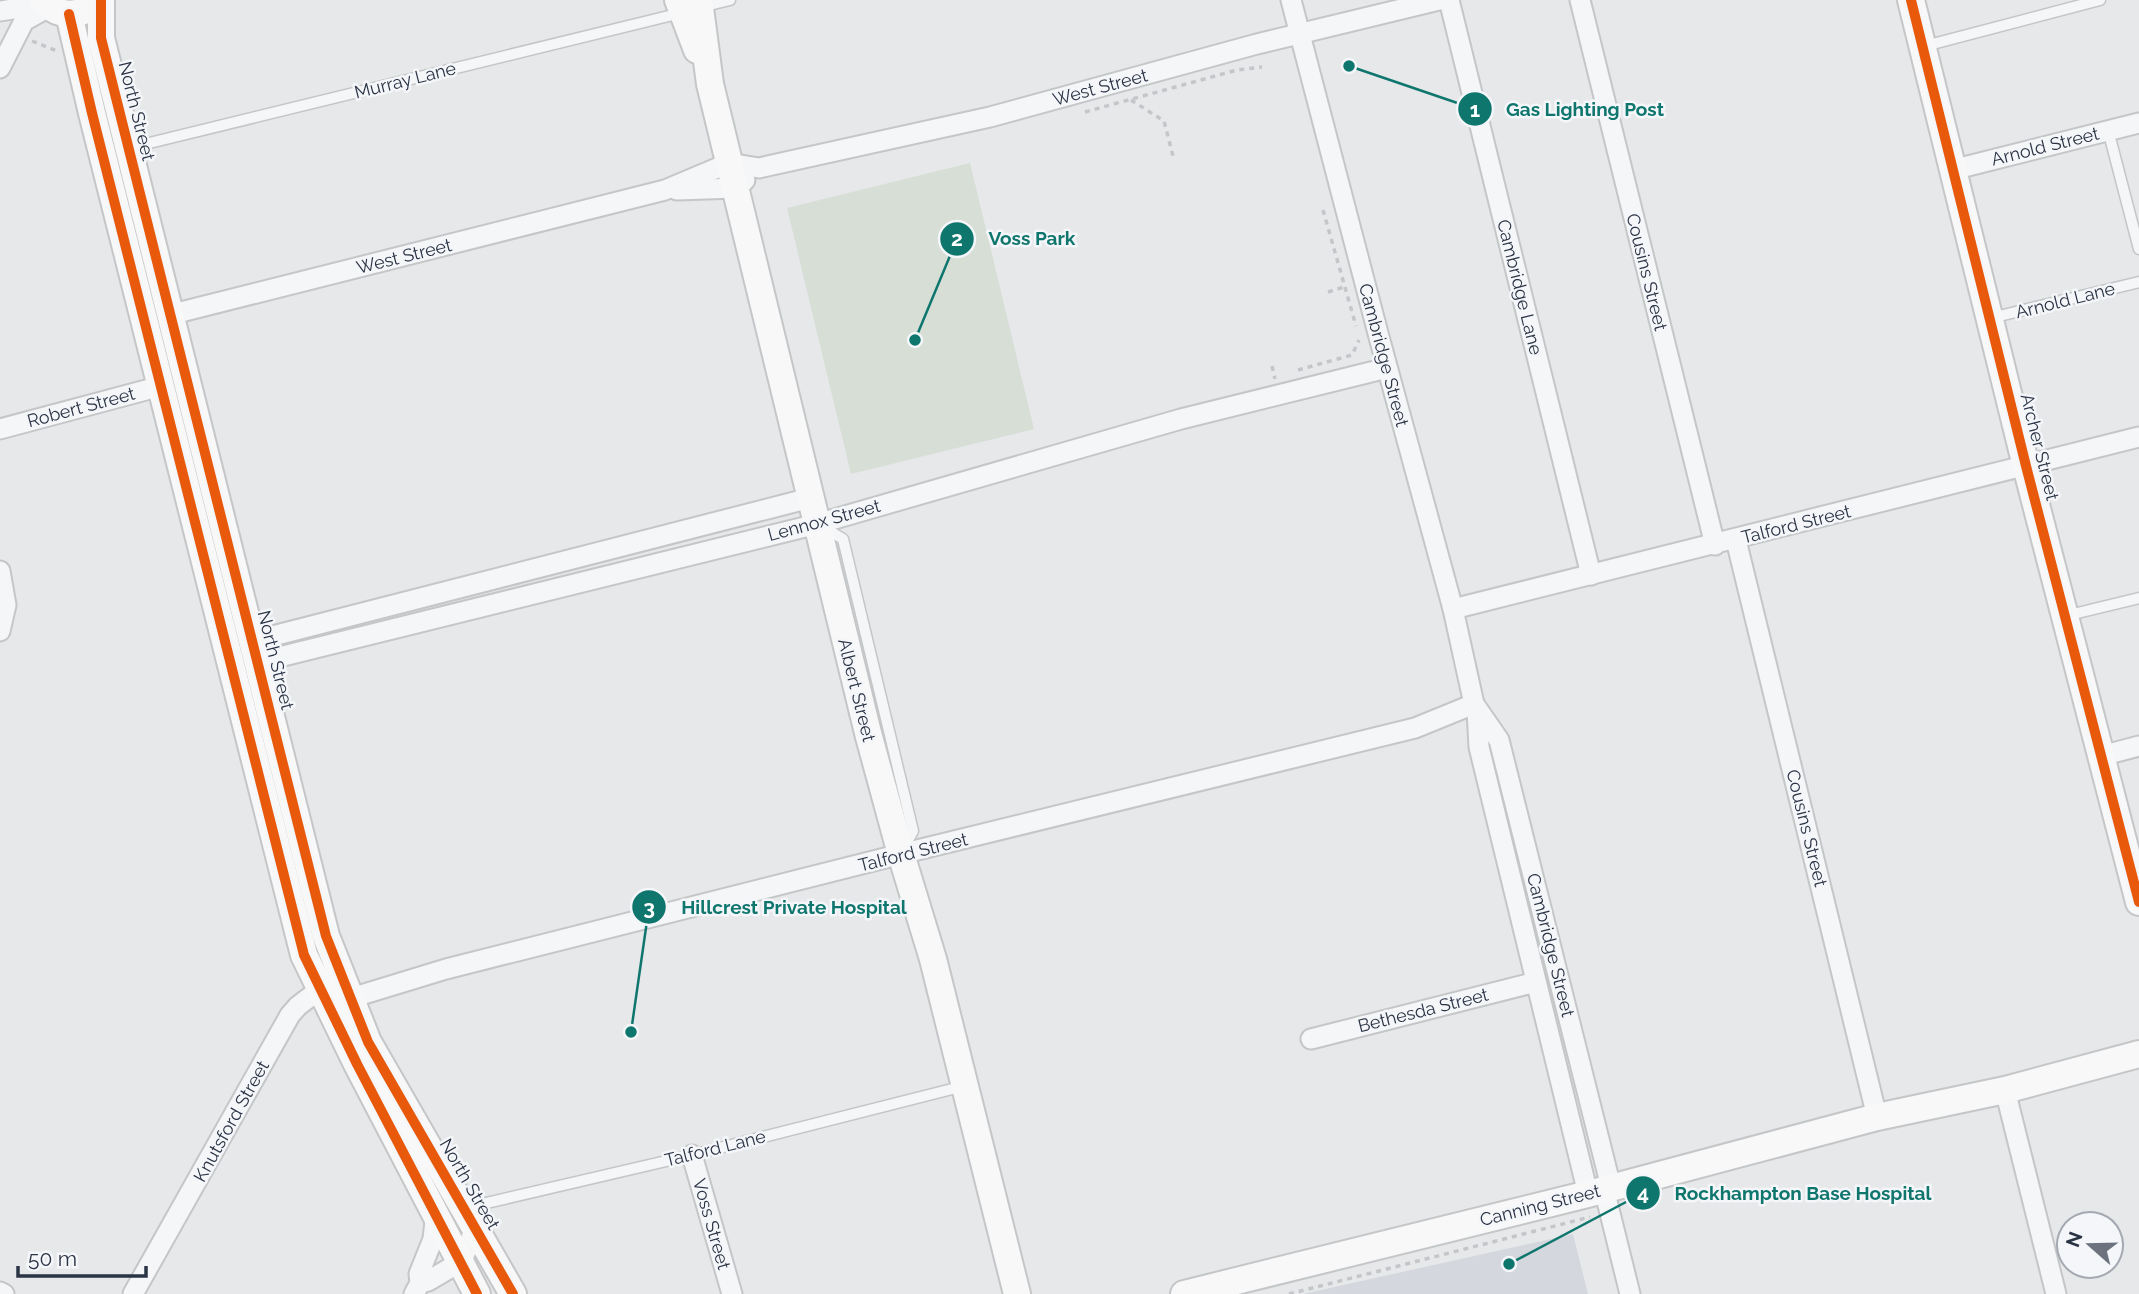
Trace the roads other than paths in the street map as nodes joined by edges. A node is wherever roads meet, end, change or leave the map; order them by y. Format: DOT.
graph roads {
  1 [pos="99,0"];
  2 [pos="730,0"];
  3 [pos="1291,0"];
  4 [pos="1439,0"];
  5 [pos="1449,0"];
  6 [pos="1580,0"];
  7 [pos="1911,0"];
  8 [pos="2100,0"];
  9 [pos="690,5"];
  10 [pos="52,6"];
  11 [pos="0,11"];
  12 [pos="1300,34"];
  13 [pos="1922,47"];
  14 [pos="0,68"];
  15 [pos="2139,123"];
  16 [pos="2108,130"];
  17 [pos="128,148"];
  18 [pos="1952,170"];
  19 [pos="733,175"];
  20 [pos="2139,249"];
  21 [pos="2139,282"];
  22 [pos="156,318"];
  23 [pos="1990,318"];
  24 [pos="1387,368"];
  25 [pos="161,386"];
  26 [pos="0,429"];
  27 [pos="2139,438"];
  28 [pos="2026,466"];
  29 [pos="814,511"];
  30 [pos="1736,540"];
  31 [pos="1714,545"];
  32 [pos="0,571"];
  33 [pos="1591,575"];
  34 [pos="2139,598"];
  35 [pos="1453,609"];
  36 [pos="2065,617"];
  37 [pos="0,631"];
  38 [pos="256,651"];
  39 [pos="1476,707"];
  40 [pos="2139,746"];
  41 [pos="2101,756"];
  42 [pos="901,855"];
  43 [pos="2138,896"];
  44 [pos="333,955"];
  45 [pos="1536,982"];
  46 [pos="319,989"];
  47 [pos="351,999"];
  48 [pos="1311,1039"];
  49 [pos="2139,1054"];
  50 [pos="965,1085"];
  51 [pos="2005,1090"];
  52 [pos="1877,1117"];
  53 [pos="692,1155"];
  54 [pos="1599,1197"];
  55 [pos="436,1211"];
  56 [pos="470,1218"];
  57 [pos="462,1261"];
  58 [pos="417,1289"];
  59 [pos="1199,1292"];
  60 [pos="134,1294"];
  61 [pos="477,1294"];
  62 [pos="513,1294"];
  63 [pos="732,1294"];
  64 [pos="1017,1294"];
  65 [pos="1630,1294"];
  66 [pos="2056,1294"];
  1 -- 10 [label="street"];
  1 -- 17 [label="street, North Street"];
  2 -- 9 [label="lane, Murray Lane"];
  3 -- 12 [label="street, Cambridge Street"];
  4 -- 12 [label="street, West Street"];
  5 -- 33 [label="street, Cambridge Lane"];
  6 -- 31 [label="street, Cousins Street"];
  7 -- 13 [label="street, Archer Street"];
  8 -- 13 [label="lane"];
  9 -- 17 [label="lane, Murray Lane"];
  9 -- 19 [label="street, Albert Street"];
  10 -- 11 [label="street"];
  10 -- 14 [label="street"];
  10 -- 22 [label="street, North Street"];
  12 -- 19 [label="street, West Street"];
  12 -- 24 [label="street, Cambridge Street"];
  13 -- 18 [label="street, Archer Street"];
  15 -- 16 [label="street, Arnold Street"];
  16 -- 18 [label="street, Arnold Street"];
  16 -- 20 [label="lane"];
  17 -- 22 [label="street, North Street"];
  18 -- 23 [label="street, Archer Street"];
  19 -- 22 [label="street, West Street"];
  19 -- 29 [label="street, Albert Street"];
  21 -- 23 [label="lane, Arnold Lane"];
  22 -- 25 [label="street, North Street"];
  22 -- 38 [label="street, North Street"];
  23 -- 28 [label="street, Archer Street"];
  24 -- 29 [label="street, Lennox Street"];
  24 -- 35 [label="street, Cambridge Street"];
  25 -- 26 [label="street, Robert Street"];
  25 -- 46 [label="street, North Street"];
  27 -- 28 [label="street, Talford Street"];
  28 -- 30 [label="street, Talford Street"];
  28 -- 36 [label="street, Archer Street"];
  29 -- 38 [label="street, Lennox Street"];
  29 -- 42 [label="street, Albert Street"];
  30 -- 31 [label="street, Talford Street"];
  30 -- 52 [label="street, Cousins Street"];
  31 -- 33 [label="street, Talford Street"];
  32 -- 37 [label="street"];
  33 -- 35 [label="street, Talford Street"];
  34 -- 36 [label="lane"];
  35 -- 39 [label="street, Cambridge Street"];
  36 -- 41 [label="street, Archer Street"];
  38 -- 44 [label="street, North Street"];
  39 -- 42 [label="street, Talford Street"];
  39 -- 45 [label="street, Cambridge Street"];
  39 -- 54 [label="street, Cambridge Street"];
  40 -- 41 [label="street"];
  41 -- 43 [label="street, Archer Street"];
  42 -- 47 [label="street, Talford Street"];
  42 -- 50 [label="street, Albert Street"];
  44 -- 46 [label="street, Knutsford Street"];
  44 -- 47 [label="street, North Street"];
  45 -- 48 [label="street, Bethesda Street"];
  45 -- 54 [label="street, Cambridge Street"];
  46 -- 55 [label="street, North Street"];
  46 -- 60 [label="street, Knutsford Street"];
  47 -- 56 [label="street, North Street"];
  49 -- 51 [label="street, Canning Street"];
  50 -- 53 [label="lane, Talford Lane"];
  50 -- 64 [label="street, Albert Street"];
  51 -- 52 [label="street, Canning Street"];
  51 -- 66 [label="street"];
  52 -- 54 [label="street, Canning Street"];
  53 -- 56 [label="lane, Talford Lane"];
  53 -- 63 [label="street, Voss Street"];
  54 -- 59 [label="street, Canning Street"];
  54 -- 65 [label="street, Cambridge Street"];
  55 -- 57 [label="street, North Street"];
  55 -- 58 [label="street"];
  56 -- 57 [label="street"];
  56 -- 62 [label="street, North Street"];
  57 -- 58 [label="street"];
  57 -- 61 [label="street, North Street"];
}
